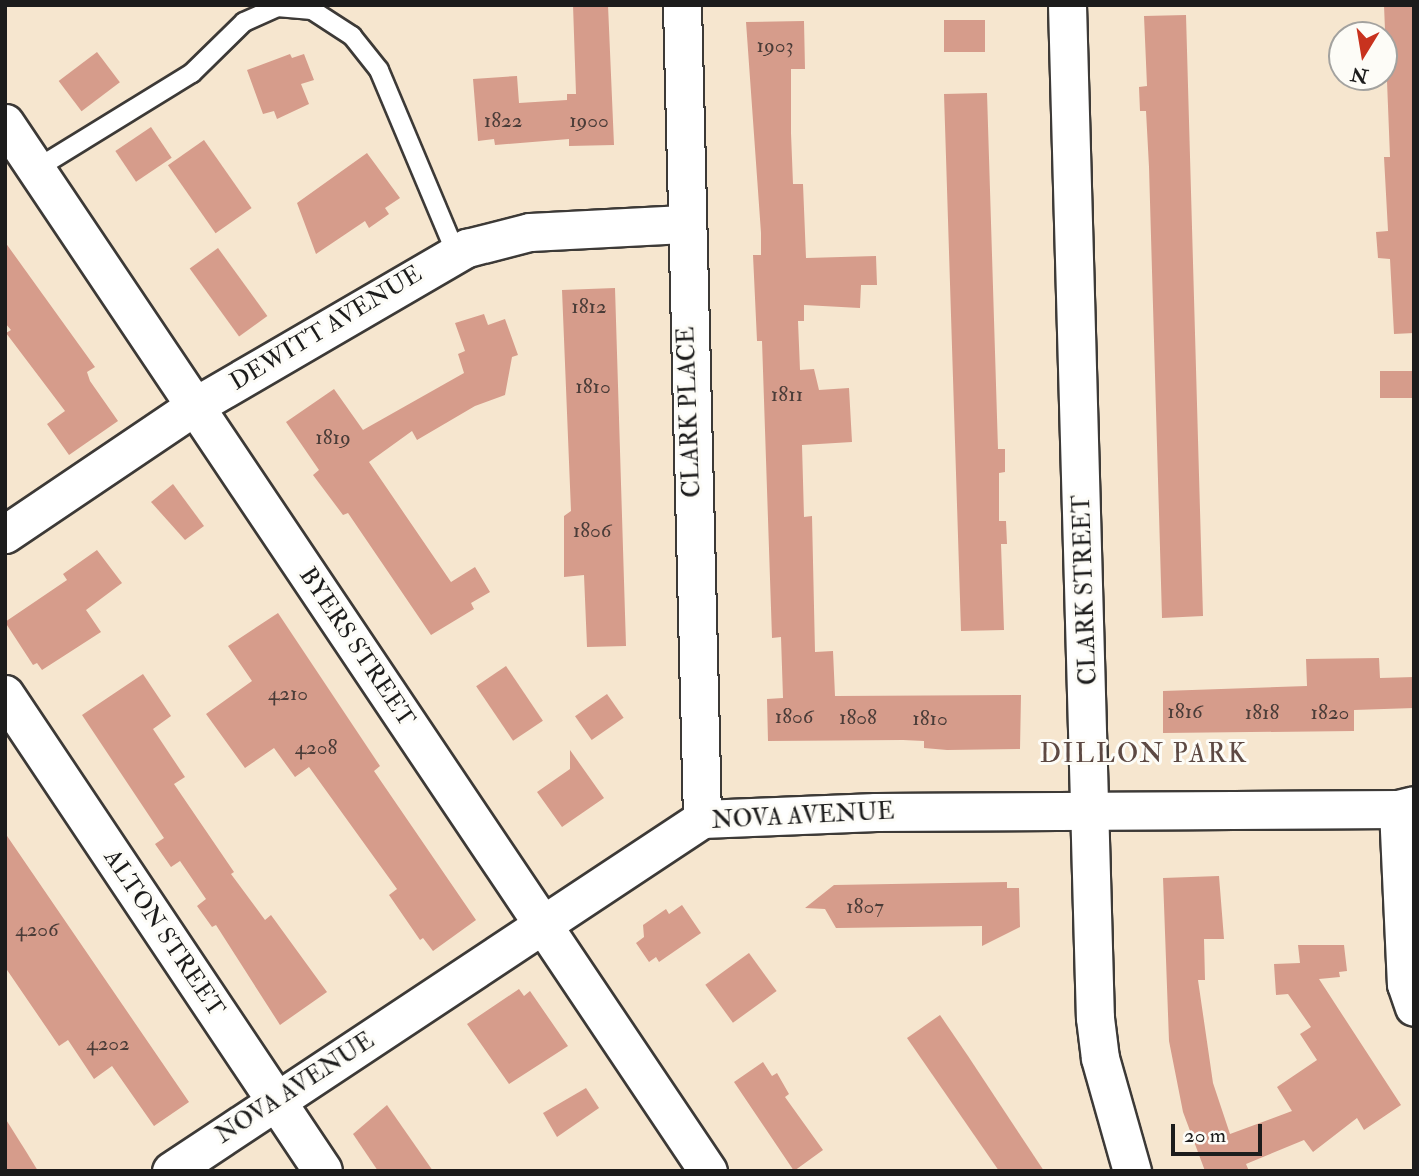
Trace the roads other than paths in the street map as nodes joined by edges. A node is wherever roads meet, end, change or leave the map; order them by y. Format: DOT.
graph roads {
  1 [pos="682,5"];
  2 [pos="1067,5"];
  3 [pos="5,123"];
  4 [pos="36,169"];
  5 [pos="684,224"];
  6 [pos="456,253"];
  7 [pos="195,406"];
  8 [pos="5,534"];
  9 [pos="5,695"];
  10 [pos="1406,807"];
  11 [pos="1092,809"];
  12 [pos="702,819"];
  13 [pos="543,924"];
  14 [pos="1414,1007"];
  15 [pos="276,1101"];
  16 [pos="170,1171"];
  17 [pos="323,1171"];
  18 [pos="708,1171"];
  19 [pos="1132,1171"];
  1 -- 5 [label="street, CLARK PLACE"];
  2 -- 11 [label="street, CLARK STREET"];
  3 -- 4 [label="street, BYERS STREET"];
  4 -- 6 [label="lane"];
  4 -- 7 [label="street, BYERS STREET"];
  5 -- 6 [label="street, DEWITT AVENUE"];
  5 -- 12 [label="street, CLARK PLACE"];
  6 -- 7 [label="street, DEWITT AVENUE"];
  7 -- 8 [label="street, DEWITT AVENUE"];
  7 -- 13 [label="street, BYERS STREET"];
  9 -- 15 [label="street, ALTON STREET"];
  10 -- 11 [label="street, NOVA AVENUE"];
  10 -- 14 [label="street"];
  11 -- 12 [label="street, NOVA AVENUE"];
  11 -- 19 [label="street, CLARK STREET"];
  12 -- 13 [label="street, NOVA AVENUE"];
  13 -- 15 [label="street, NOVA AVENUE"];
  13 -- 18 [label="street, BYERS STREET"];
  15 -- 16 [label="street, NOVA AVENUE"];
  15 -- 17 [label="street, ALTON STREET"];
}
